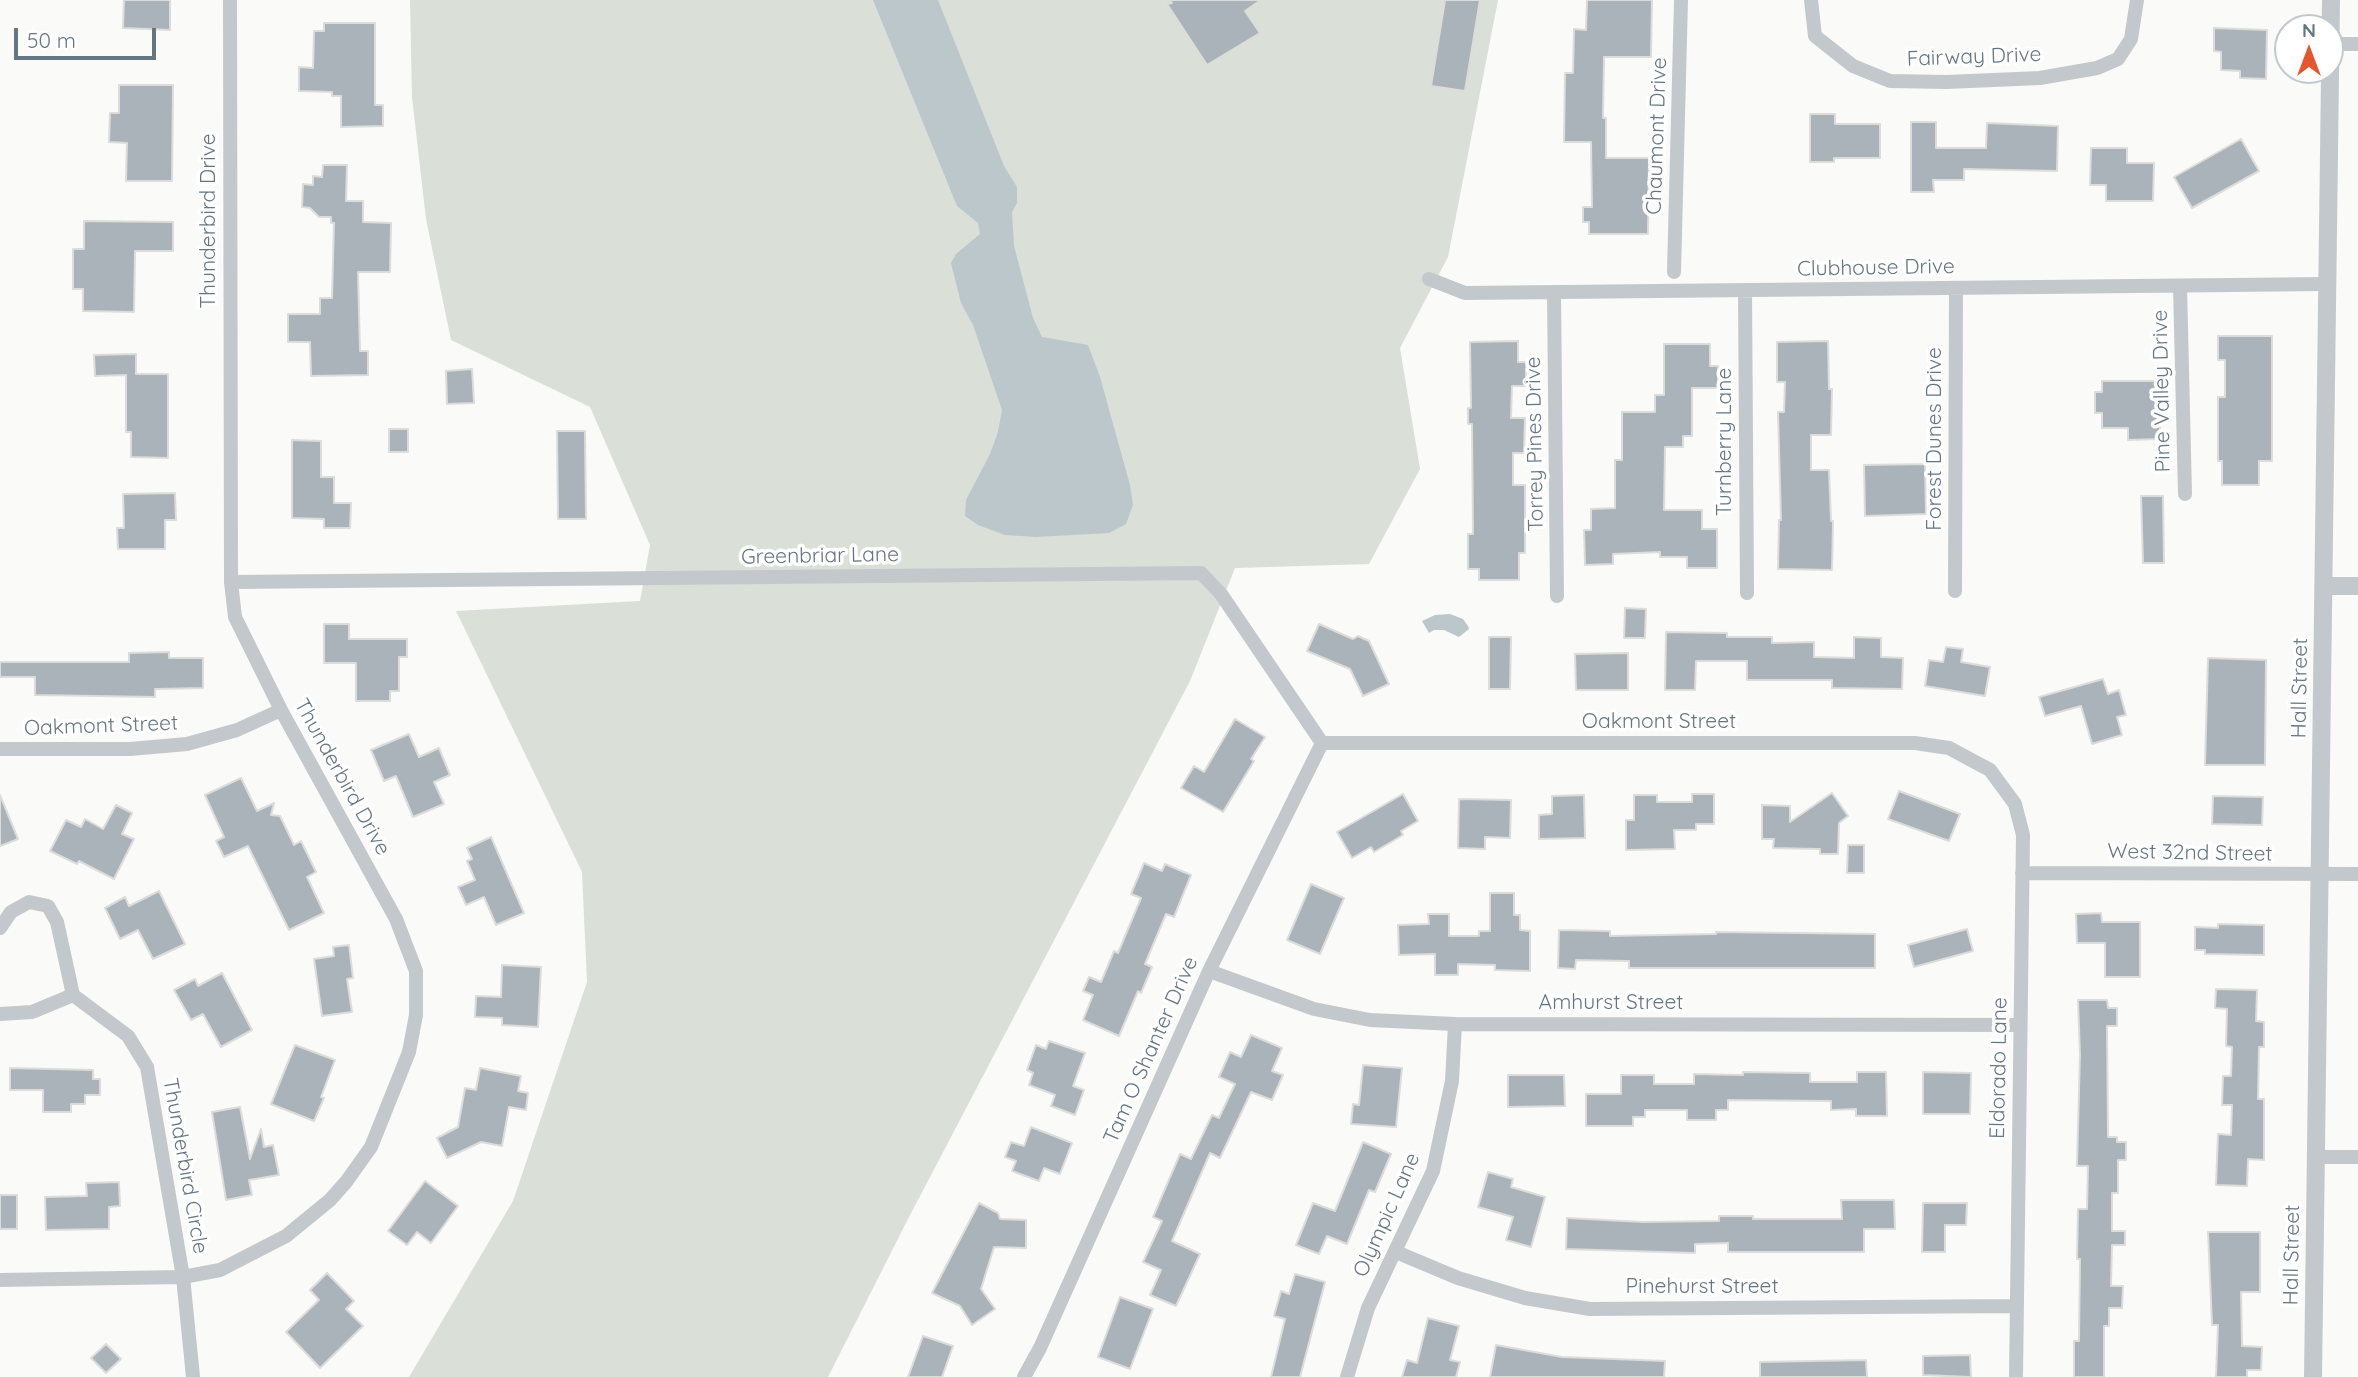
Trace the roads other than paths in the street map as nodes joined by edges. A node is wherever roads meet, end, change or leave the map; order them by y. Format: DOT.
graph roads {
  1 [pos="230,0"];
  2 [pos="1681,0"];
  3 [pos="1811,0"];
  4 [pos="2137,0"];
  5 [pos="2330,84"];
  6 [pos="1674,272"];
  7 [pos="1429,279"];
  8 [pos="2327,284"];
  9 [pos="2180,286"];
  10 [pos="1956,288"];
  11 [pos="1745,290"];
  12 [pos="1554,292"];
  13 [pos="2185,494"];
  14 [pos="231,582"];
  15 [pos="2324,586"];
  16 [pos="2358,586"];
  17 [pos="1955,591"];
  18 [pos="1747,593"];
  19 [pos="1557,596"];
  20 [pos="281,710"];
  21 [pos="1322,743"];
  22 [pos="0,750"];
  23 [pos="1990,770"];
  24 [pos="2022,873"];
  25 [pos="2358,874"];
  26 [pos="2321,875"];
  27 [pos="0,928"];
  28 [pos="1209,971"];
  29 [pos="72,995"];
  30 [pos="0,1014"];
  31 [pos="1455,1024"];
  32 [pos="2020,1025"];
  33 [pos="2316,1157"];
  34 [pos="2358,1157"];
  35 [pos="1396,1252"];
  36 [pos="183,1277"];
  37 [pos="0,1280"];
  38 [pos="2016,1306"];
  39 [pos="193,1377"];
  40 [pos="1024,1377"];
  41 [pos="1346,1377"];
  42 [pos="2016,1377"];
  43 [pos="2313,1377"];
  1 -- 14 [label="street, Thunderbird Drive"];
  2 -- 6 [label="street, Chaumont Drive"];
  3 -- 4 [label="street, Fairway Drive"];
  5 -- 8 [label="street, Hall Street"];
  7 -- 12 [label="street, Clubhouse Drive"];
  8 -- 9 [label="street, Clubhouse Drive"];
  8 -- 15 [label="street, Hall Street"];
  9 -- 10 [label="street, Clubhouse Drive"];
  9 -- 13 [label="street, Pine Valley Drive"];
  10 -- 11 [label="street, Clubhouse Drive"];
  10 -- 17 [label="street, Forest Dunes Drive"];
  11 -- 12 [label="street, Clubhouse Drive"];
  11 -- 18 [label="street, Turnberry Lane"];
  12 -- 19 [label="street, Torrey Pines Drive"];
  14 -- 20 [label="street, Thunderbird Drive"];
  14 -- 21 [label="street, Greenbriar Lane"];
  15 -- 16 [label="street"];
  15 -- 26 [label="street, Hall Street"];
  20 -- 22 [label="street, Oakmont Street"];
  20 -- 36 [label="street, Thunderbird Drive"];
  21 -- 23 [label="street, Oakmont Street"];
  21 -- 28 [label="street, Tam O Shanter Drive"];
  23 -- 24 [label="street, Eldorado Lane"];
  24 -- 26 [label="street, West 32nd Street"];
  24 -- 32 [label="street, Eldorado Lane"];
  25 -- 26 [label="street, West 32nd Street"];
  26 -- 33 [label="street, Hall Street"];
  27 -- 29 [label="street"];
  28 -- 31 [label="street, Amhurst Street"];
  28 -- 40 [label="street, Tam O Shanter Drive"];
  29 -- 30 [label="street"];
  29 -- 36 [label="street, Thunderbird Circle"];
  31 -- 32 [label="street, Amhurst Street"];
  31 -- 35 [label="street, Olympic Lane"];
  32 -- 38 [label="street, Eldorado Lane"];
  33 -- 34 [label="street"];
  33 -- 43 [label="street, Hall Street"];
  35 -- 38 [label="street, Pinehurst Street"];
  35 -- 41 [label="street, Olympic Lane"];
  36 -- 37 [label="street, Thunderbird Drive"];
  36 -- 39 [label="street, Thunderbird Circle"];
  38 -- 42 [label="street, Eldorado Lane"];
}
